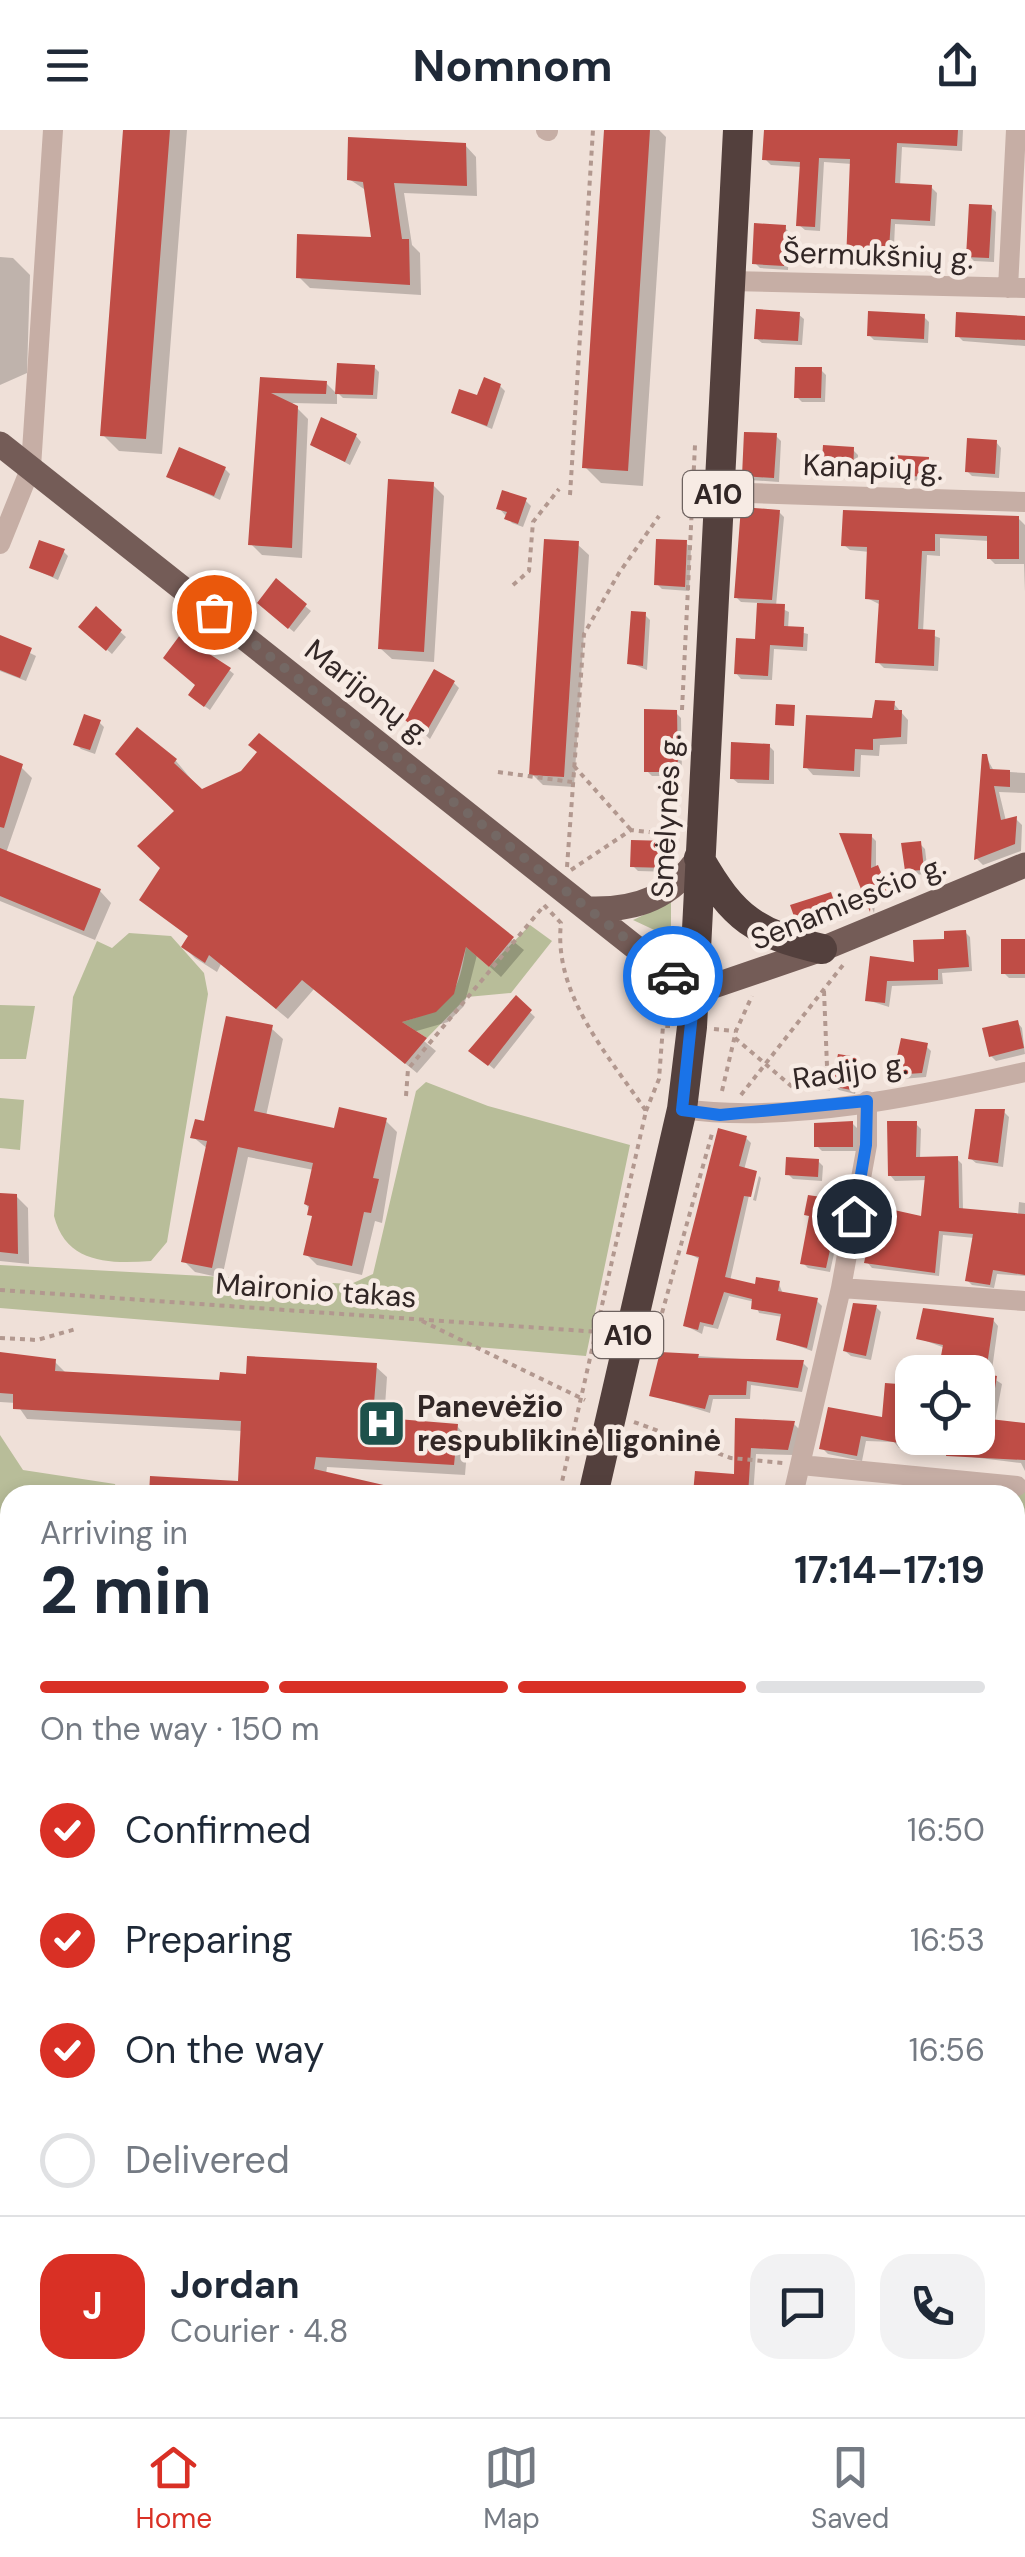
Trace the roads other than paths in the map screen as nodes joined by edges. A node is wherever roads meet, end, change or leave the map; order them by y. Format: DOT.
graph roads {
  1 [pos="52,130"];
  2 [pos="738,130"];
  3 [pos="1016,130"];
  4 [pos="1020,169"];
  5 [pos="730,281"];
  6 [pos="1017,288"];
  7 [pos="0,444"];
  8 [pos="30,467"];
  9 [pos="718,492"];
  10 [pos="1025,502"];
  11 [pos="0,544"];
  12 [pos="699,846"];
  13 [pos="1025,865"];
  14 [pos="591,909"];
  15 [pos="836,953"];
  16 [pos="694,994"];
  17 [pos="1025,1072"];
  18 [pos="867,1101"];
  19 [pos="682,1110"];
  20 [pos="840,1288"];
  21 [pos="1025,1301"];
  22 [pos="801,1465"];
  23 [pos="595,1485"];
  24 [pos="796,1485"];
  25 [pos="1008,1485"];
  1 -- 8 [label="street"];
  2 -- 5 [label="highway, Smėlynės g. / A10"];
  3 -- 4 [label="street"];
  4 -- 6 [label="street"];
  5 -- 6 [label="street, Šermukšnių g."];
  5 -- 9 [label="highway, Smėlynės g. / A10"];
  7 -- 8 [label="main road, Marijonų g."];
  8 -- 11 [label="street"];
  8 -- 14 [label="main road, Marijonų g."];
  9 -- 10 [label="street, Kanapių g."];
  9 -- 12 [label="highway, Smėlynės g. / A10"];
  12 -- 14 [label="main road"];
  12 -- 15 [label="highway"];
  12 -- 16 [label="highway, Smėlynės g. / A10"];
  13 -- 15 [label="main road, Senamiesčio g."];
  14 -- 16 [label="main road, Marijonų g."];
  15 -- 16 [label="main road, Senamiesčio g."];
  16 -- 19 [label="highway, Smėlynės g. / A10"];
  17 -- 18 [label="street, Radijo g."];
  18 -- 19 [label="street, Radijo g."];
  18 -- 20 [label="street"];
  19 -- 23 [label="highway, Smėlynės g. / A10"];
  20 -- 21 [label="street"];
  20 -- 22 [label="street"];
  22 -- 24 [label="street"];
  22 -- 25 [label="street"];
}
